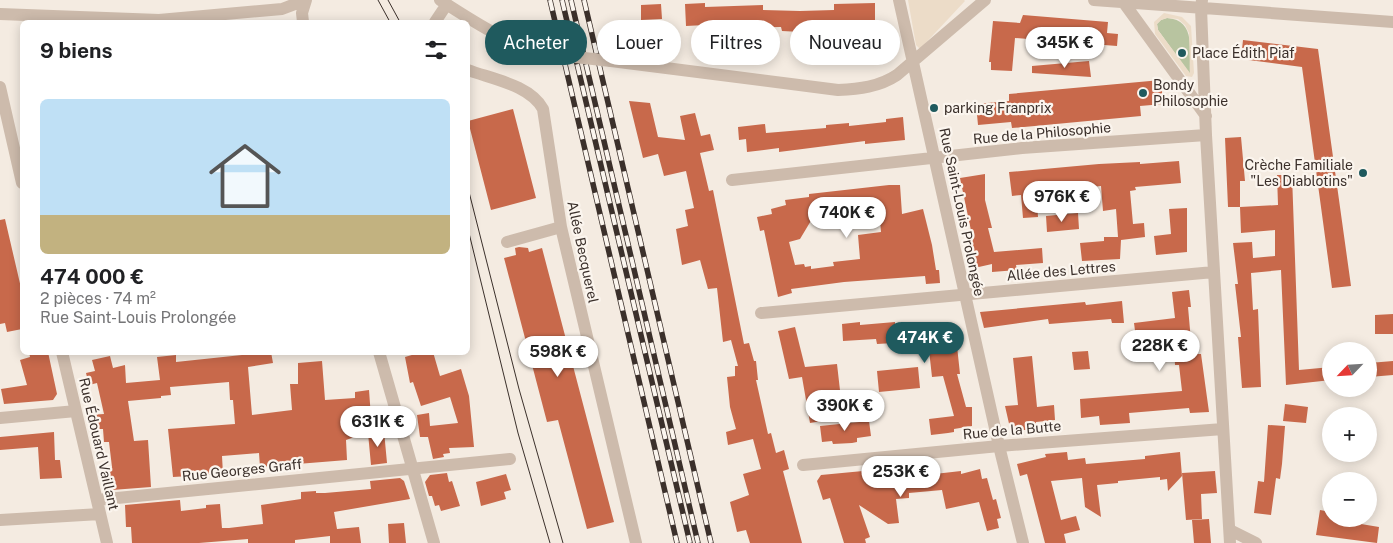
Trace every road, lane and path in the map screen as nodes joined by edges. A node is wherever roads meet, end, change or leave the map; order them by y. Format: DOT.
graph roads {
  1 [pos="306,0"];
  2 [pos="899,0"];
  3 [pos="985,0"];
  4 [pos="1101,0"];
  5 [pos="444,2"];
  6 [pos="1124,3"];
  7 [pos="1202,4"];
  8 [pos="0,14"];
  9 [pos="303,20"];
  10 [pos="436,20"];
  11 [pos="1393,22"];
  12 [pos="913,63"];
  13 [pos="470,71"];
  14 [pos="0,87"];
  15 [pos="1206,117"];
  16 [pos="1206,135"];
  17 [pos="935,159"];
  18 [pos="20,174"];
  19 [pos="732,180"];
  20 [pos="560,227"];
  21 [pos="507,242"];
  22 [pos="1214,272"];
  23 [pos="964,294"];
  24 [pos="761,313"];
  25 [pos="63,355"];
  26 [pos="380,355"];
  27 [pos="76,411"];
  28 [pos="0,418"];
  29 [pos="1224,429"];
  30 [pos="999,446"];
  31 [pos="510,459"];
  32 [pos="803,465"];
  33 [pos="413,468"];
  34 [pos="97,500"];
  35 [pos="100,514"];
  36 [pos="0,520"];
  37 [pos="1230,530"];
  38 [pos="107,543"];
  39 [pos="434,543"];
  40 [pos="636,543"];
  41 [pos="1023,543"];
  42 [pos="1230,543"];
  43 [pos="1256,543"];
  1 -- 8 [label="street"];
  1 -- 9 [label="street"];
  2 -- 12 [label="street, Rue Saint-Louis Prolongée"];
  3 -- 12 [label="street"];
  4 -- 6 [label="street"];
  5 -- 10 [label="street"];
  5 -- 12 [label="street, bridge"];
  6 -- 7 [label="street"];
  6 -- 15 [label="street"];
  7 -- 11 [label="street"];
  7 -- 15 [label="street"];
  12 -- 17 [label="street, Rue Saint-Louis Prolongée"];
  13 -- 20 [label="street, Allée Becquerel"];
  14 -- 18 [label="street"];
  15 -- 16 [label="street"];
  16 -- 17 [label="street, Rue de la Philosophie"];
  16 -- 22 [label="street"];
  17 -- 19 [label="street, Rue de la Philosophie"];
  17 -- 23 [label="street, Rue Saint-Louis Prolongée"];
  20 -- 21 [label="street"];
  20 -- 40 [label="street, Allée Becquerel"];
  22 -- 23 [label="street, Allée des Lettres"];
  22 -- 29 [label="street"];
  23 -- 24 [label="street, Allée des Lettres"];
  23 -- 30 [label="street, Rue Saint-Louis Prolongée"];
  25 -- 27 [label="street, Rue Édouard Vaillant"];
  26 -- 33 [label="street"];
  27 -- 28 [label="street"];
  27 -- 34 [label="street, Rue Édouard Vaillant"];
  29 -- 30 [label="street, Rue de la Butte"];
  29 -- 37 [label="street"];
  30 -- 32 [label="street, Rue de la Butte"];
  30 -- 41 [label="street, Rue Saint-Louis Prolongée"];
  31 -- 33 [label="street, Rue Georges Graff"];
  33 -- 34 [label="street, Rue Georges Graff"];
  33 -- 39 [label="street"];
  34 -- 35 [label="street, Rue Édouard Vaillant"];
  35 -- 36 [label="street"];
  35 -- 38 [label="street, Rue Édouard Vaillant"];
  37 -- 42 [label="street"];
  37 -- 43 [label="street"];
}
